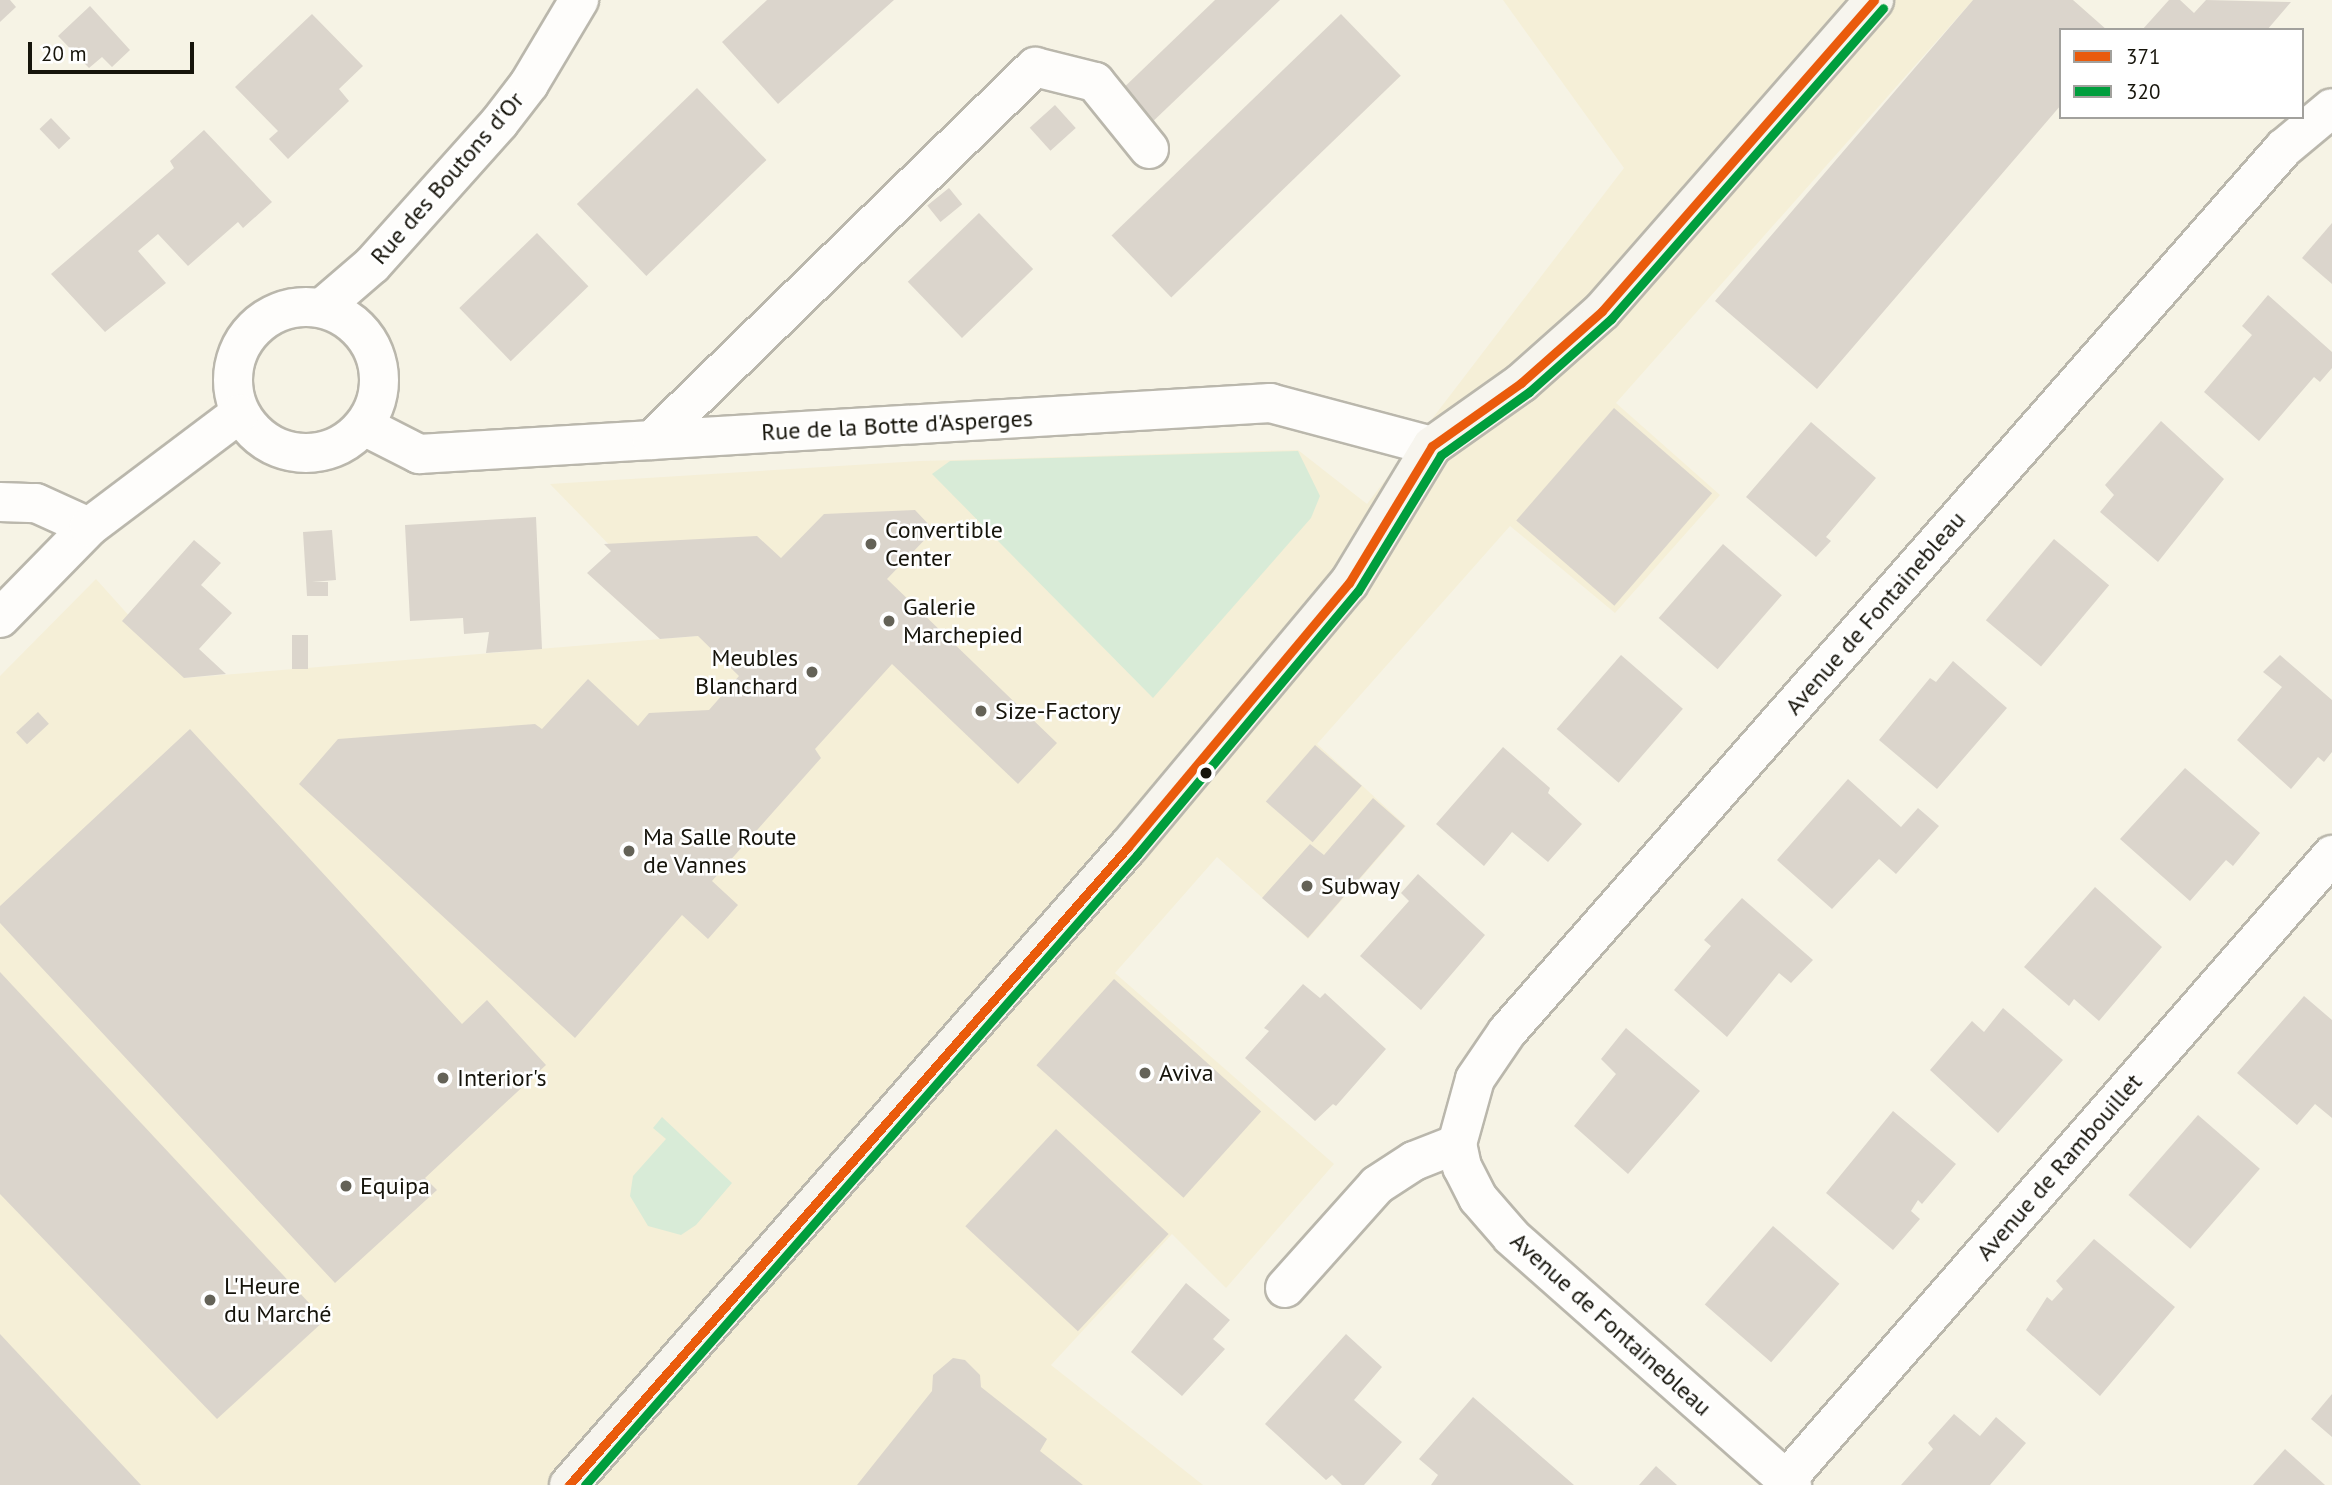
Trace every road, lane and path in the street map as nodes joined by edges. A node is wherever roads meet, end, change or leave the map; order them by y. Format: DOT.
graph roads {
  1 [pos="1874,0"];
  2 [pos="564,8"];
  3 [pos="2332,108"];
  4 [pos="1149,149"];
  5 [pos="322,308"];
  6 [pos="239,414"];
  7 [pos="364,426"];
  8 [pos="652,440"];
  9 [pos="1432,446"];
  10 [pos="0,502"];
  11 [pos="89,527"];
  12 [pos="0,618"];
  13 [pos="2332,855"];
  14 [pos="1457,1144"];
  15 [pos="1285,1288"];
  16 [pos="1789,1483"];
  17 [pos="569,1485"];
  1 -- 9 [label="main road"];
  2 -- 5 [label="street, Rue des Boutons d'Or"];
  3 -- 14 [label="street, Avenue de Fontainebleau"];
  4 -- 8 [label="street"];
  5 -- 6 [label="street"];
  5 -- 7 [label="street"];
  6 -- 7 [label="street"];
  6 -- 11 [label="street"];
  7 -- 8 [label="street, Rue de la Botte d'Asperges"];
  8 -- 9 [label="street, Rue de la Botte d'Asperges"];
  9 -- 17 [label="main road"];
  10 -- 11 [label="street"];
  11 -- 12 [label="street"];
  13 -- 16 [label="street, Avenue de Rambouillet"];
  14 -- 15 [label="street"];
  14 -- 16 [label="street, Avenue de Fontainebleau"];
}
